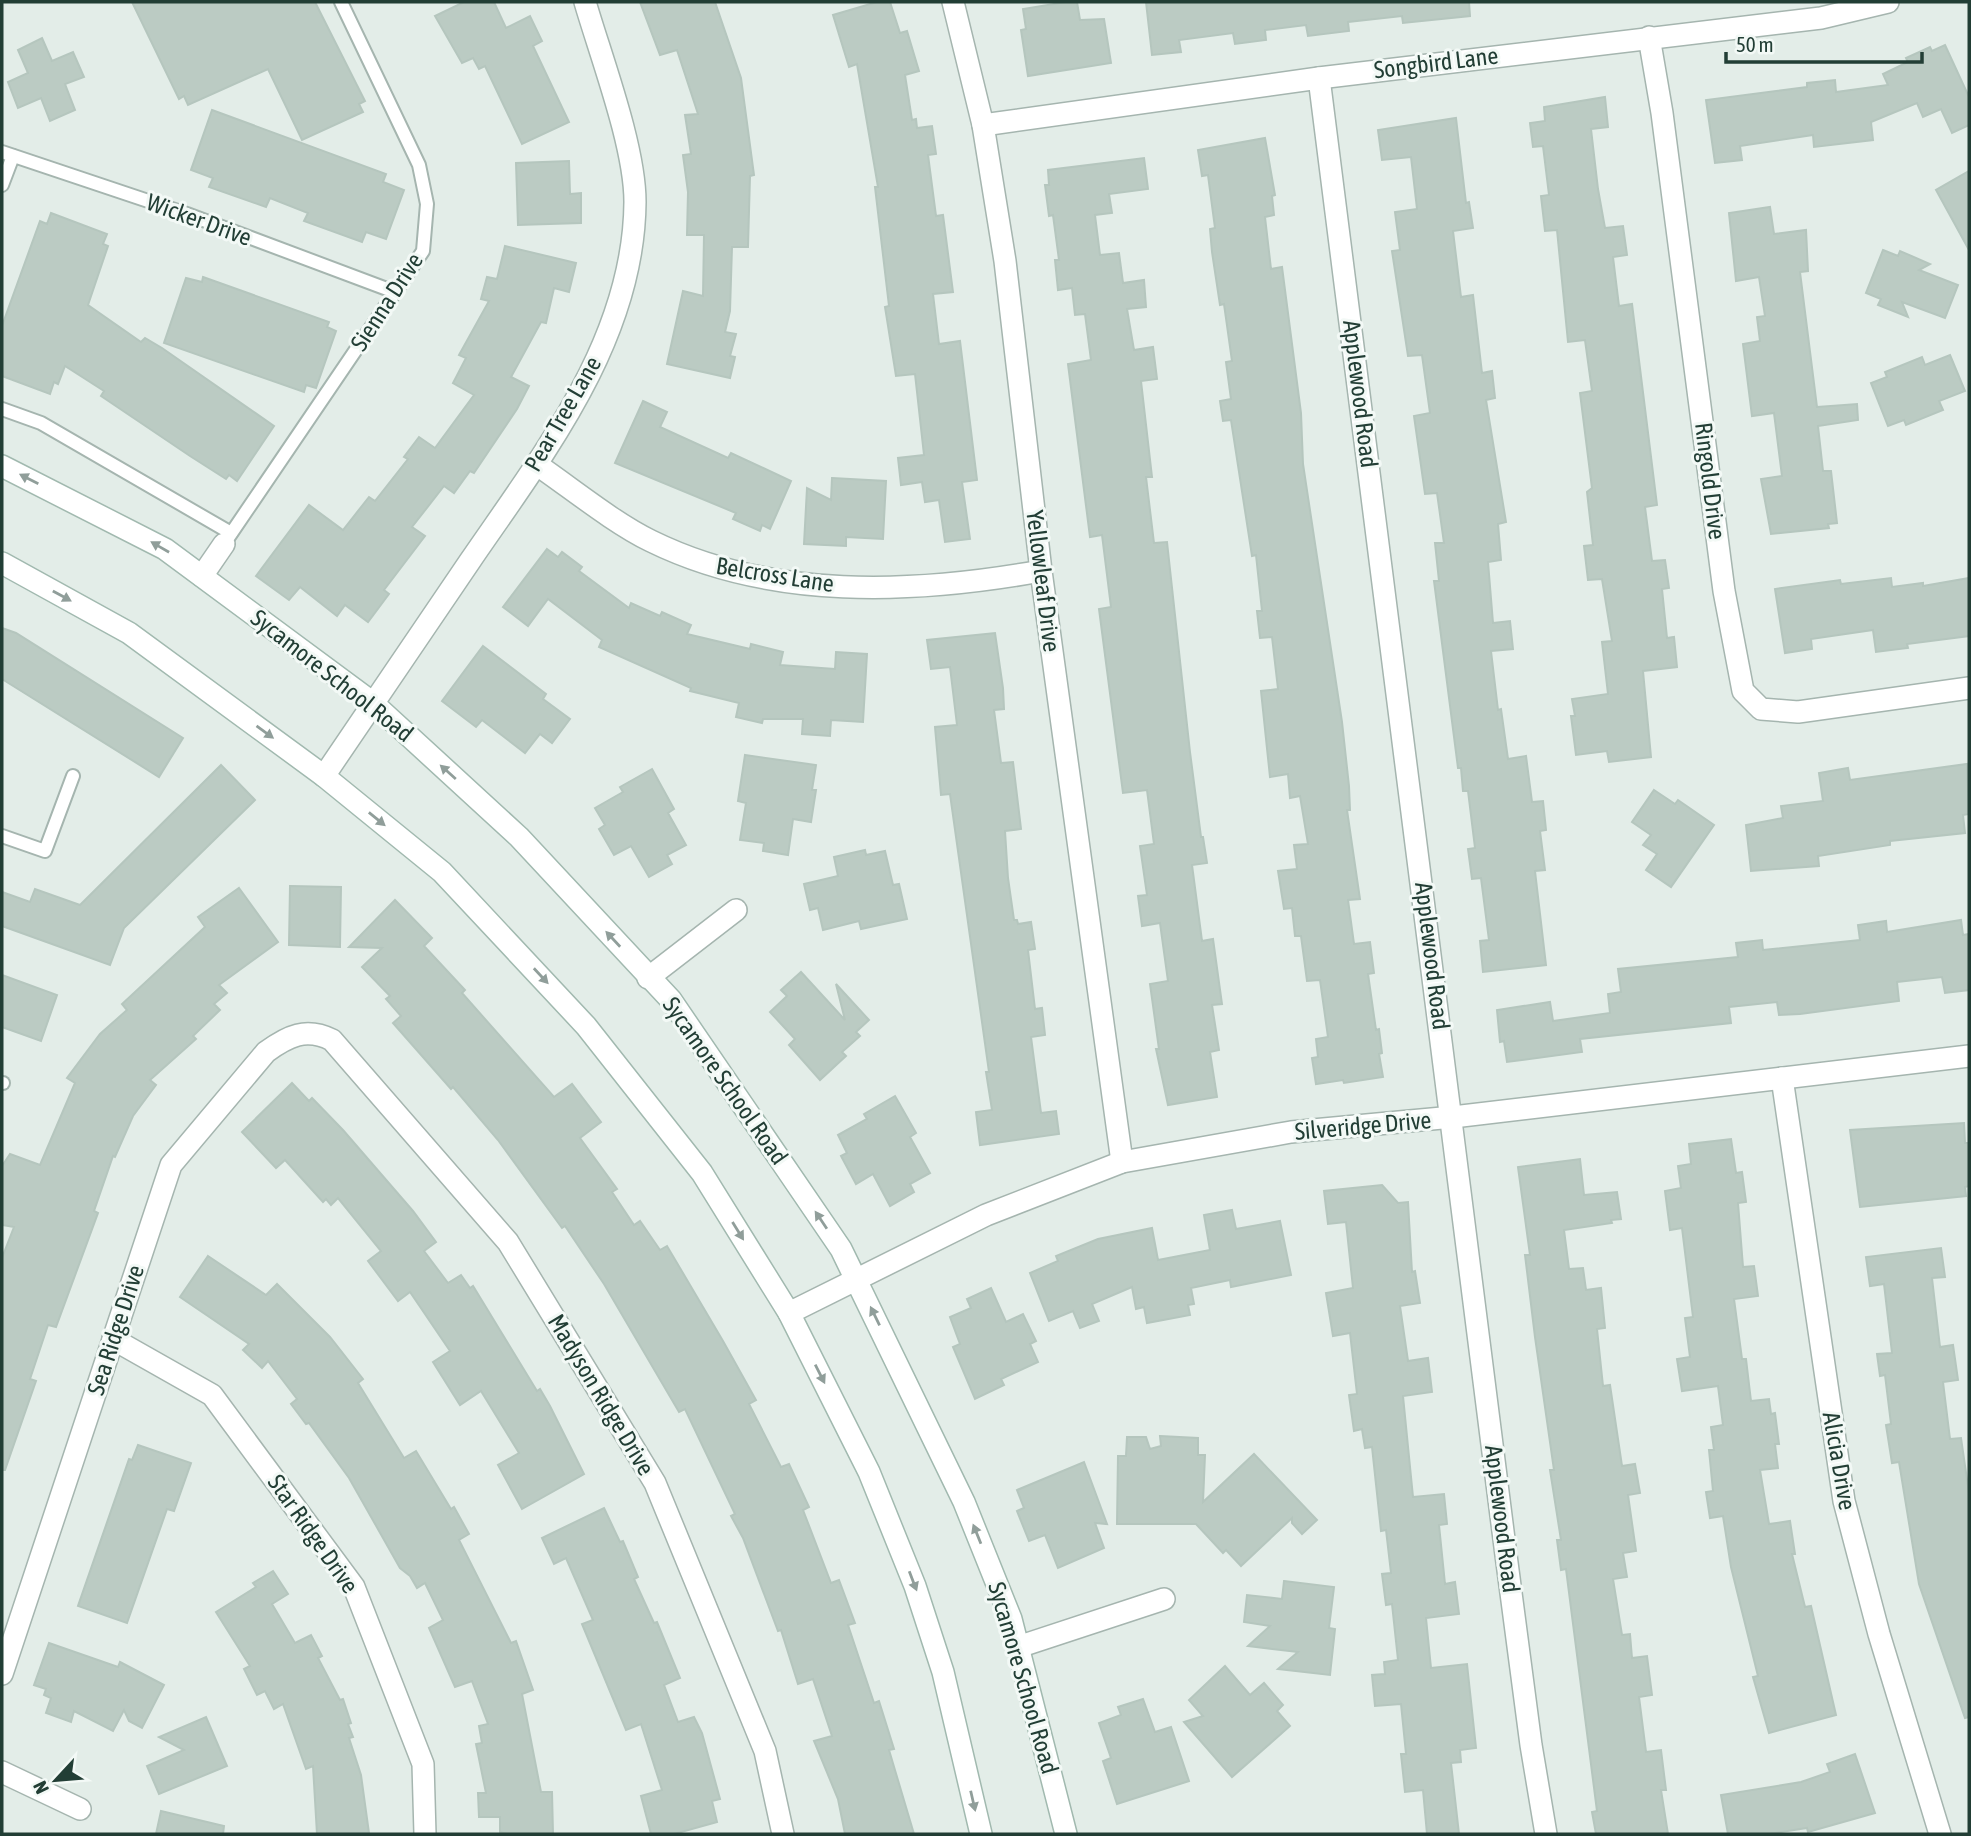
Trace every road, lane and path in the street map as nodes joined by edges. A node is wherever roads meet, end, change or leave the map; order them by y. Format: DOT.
graph roads {
  1 [pos="341,2"];
  2 [pos="585,2"];
  3 [pos="953,2"];
  4 [pos="1888,2"];
  5 [pos="1649,37"];
  6 [pos="1319,78"];
  7 [pos="984,124"];
  8 [pos="7,154"];
  9 [pos="2,185"];
  10 [pos="395,292"];
  11 [pos="2,409"];
  12 [pos="536,464"];
  13 [pos="2,466"];
  14 [pos="228,539"];
  15 [pos="2,563"];
  16 [pos="1041,571"];
  17 [pos="202,576"];
  18 [pos="1969,688"];
  19 [pos="373,703"];
  20 [pos="73,776"];
  21 [pos="324,776"];
  22 [pos="2,836"];
  23 [pos="736,910"];
  24 [pos="648,978"];
  25 [pos="303,1033"];
  26 [pos="1969,1056"];
  27 [pos="1782,1078"];
  28 [pos="1453,1117"];
  29 [pos="1122,1162"];
  30 [pos="857,1278"];
  31 [pos="789,1313"];
  32 [pos="113,1339"];
  33 [pos="1164,1599"];
  34 [pos="1018,1647"];
  35 [pos="2,1674"];
  36 [pos="2,1772"];
  37 [pos="80,1809"];
  38 [pos="425,1834"];
  39 [pos="783,1834"];
  40 [pos="981,1834"];
  41 [pos="1066,1834"];
  42 [pos="1546,1834"];
  43 [pos="1940,1834"];
  1 -- 10 [label="lane, Sienna Drive"];
  2 -- 12 [label="street, Pear Tree Lane"];
  3 -- 7 [label="street, Yellowleaf Drive"];
  4 -- 5 [label="street, Songbird Lane"];
  5 -- 6 [label="street, Songbird Lane"];
  5 -- 18 [label="street, Ringold Drive"];
  6 -- 7 [label="street, Songbird Lane"];
  6 -- 28 [label="street, Applewood Road"];
  7 -- 16 [label="street, Yellowleaf Drive"];
  8 -- 9 [label="lane"];
  8 -- 10 [label="lane, Wicker Drive"];
  10 -- 14 [label="lane, Sienna Drive"];
  11 -- 14 [label="lane"];
  12 -- 16 [label="street, Belcross Lane"];
  12 -- 19 [label="street, Pear Tree Lane"];
  17 -- 13 [label="street, Sycamore School Road, one-way"];
  14 -- 17 [label="street, Sienna Drive"];
  15 -- 21 [label="street, one-way"];
  16 -- 29 [label="street, Yellowleaf Drive"];
  17 -- 19 [label="street, Sycamore School Road"];
  19 -- 21 [label="street, Pear Tree Lane"];
  24 -- 19 [label="street, Sycamore School Road, one-way"];
  20 -- 22 [label="lane"];
  21 -- 31 [label="street, one-way"];
  23 -- 24 [label="street"];
  30 -- 24 [label="street, Sycamore School Road, one-way"];
  25 -- 32 [label="street, Sea Ridge Drive"];
  25 -- 39 [label="street, Madyson Ridge Drive"];
  26 -- 27 [label="street, Silveridge Drive"];
  27 -- 28 [label="street, Silveridge Drive"];
  27 -- 43 [label="street, Alicia Drive"];
  28 -- 29 [label="street, Silveridge Drive"];
  28 -- 42 [label="street, Applewood Road"];
  29 -- 30 [label="street, Silveridge Drive"];
  30 -- 31 [label="street, Silveridge Drive"];
  34 -- 30 [label="street, Sycamore School Road, one-way"];
  31 -- 40 [label="street, one-way"];
  32 -- 35 [label="street, Sea Ridge Drive"];
  32 -- 38 [label="street, Star Ridge Drive"];
  33 -- 34 [label="street"];
  34 -- 41 [label="street, Sycamore School Road"];
  36 -- 37 [label="street"];
}
